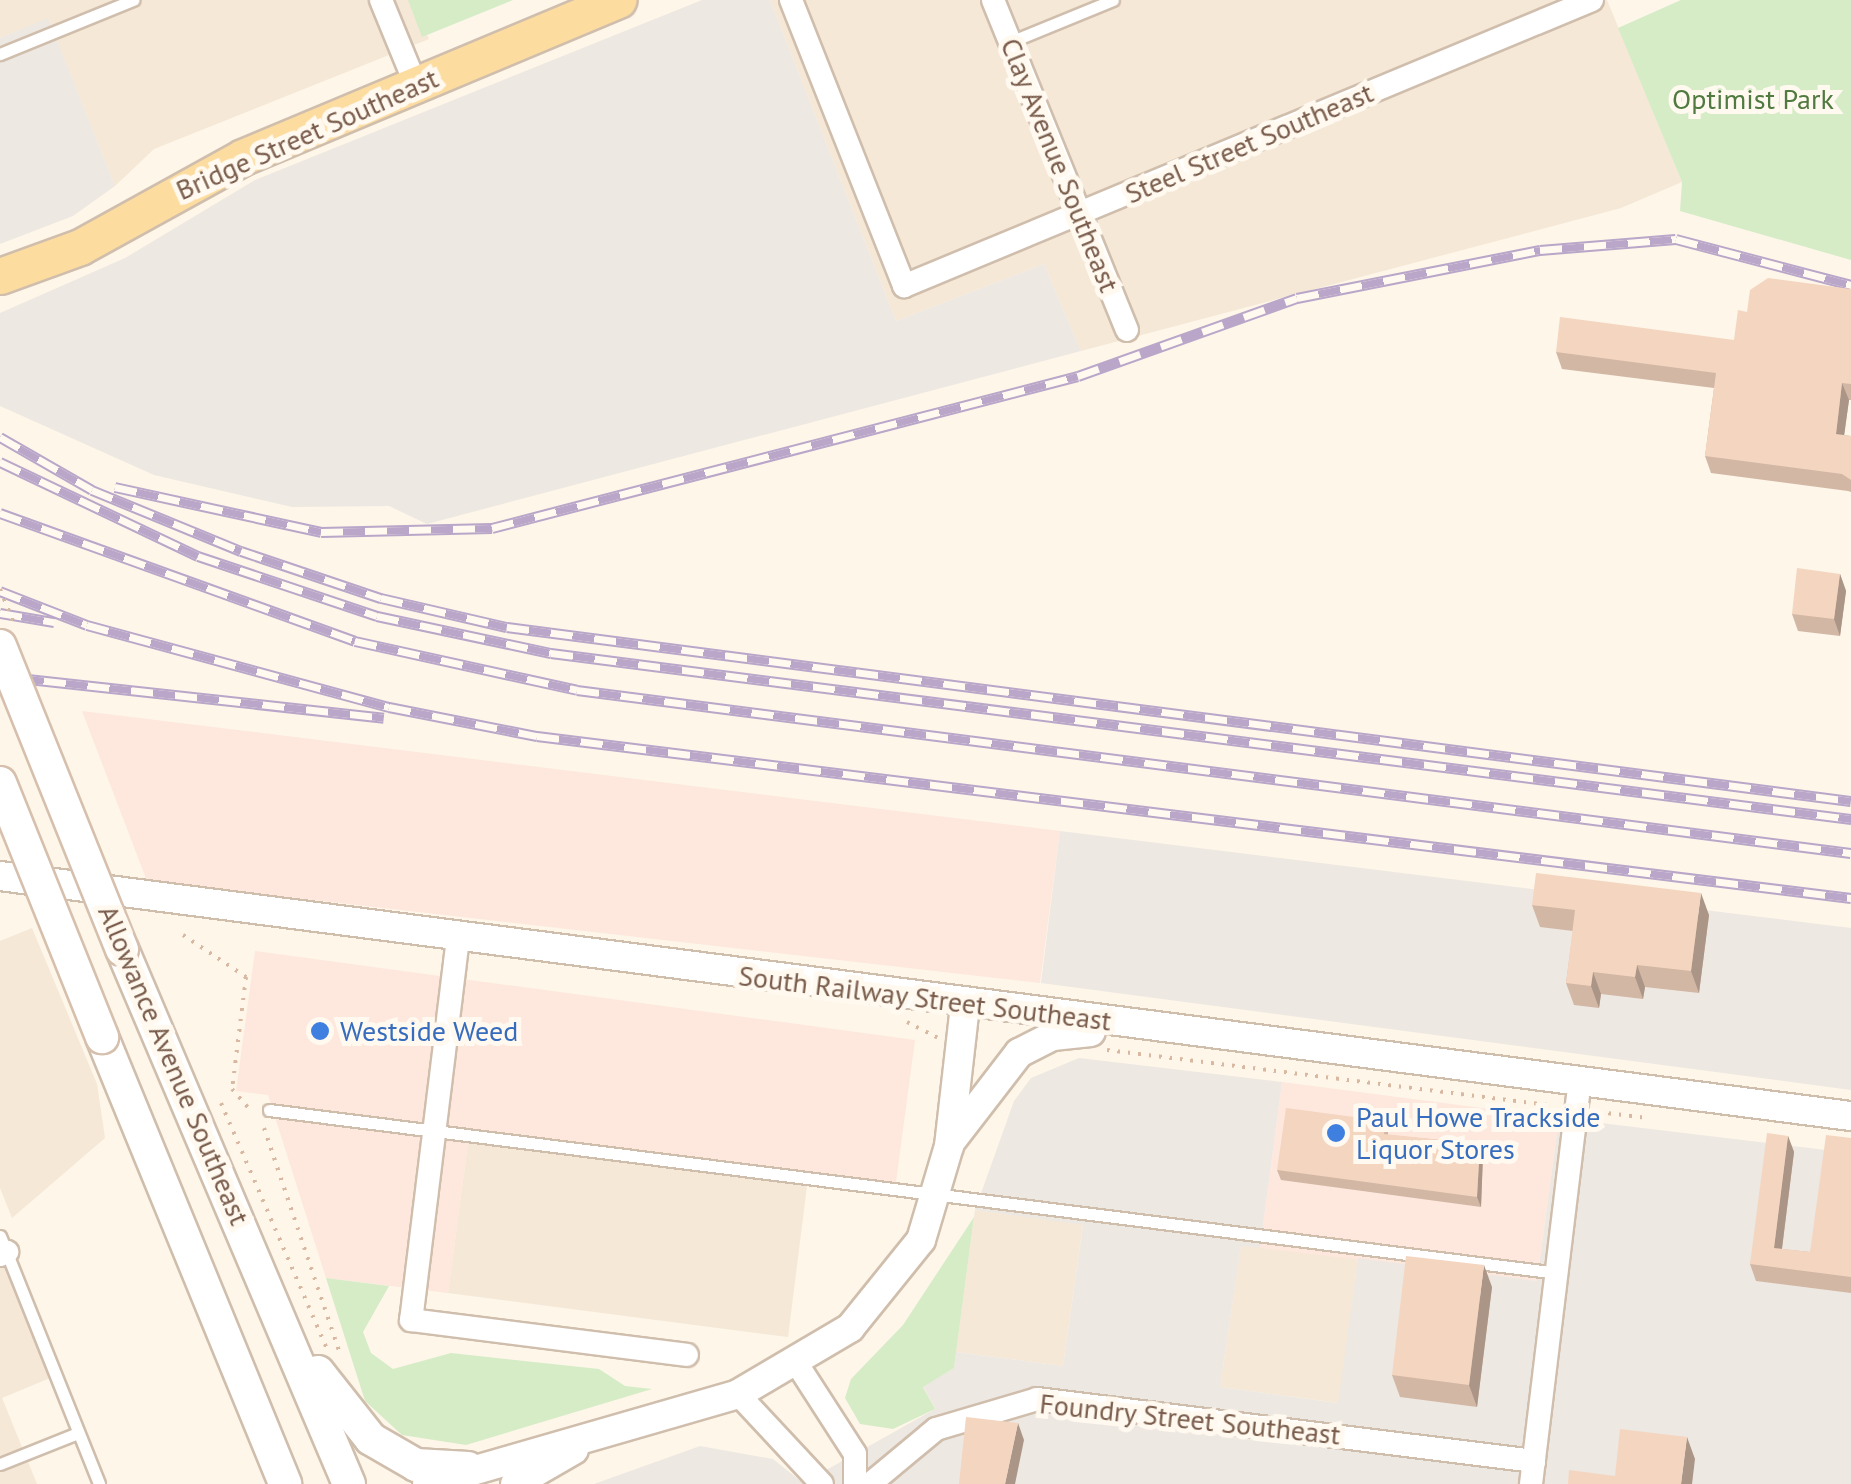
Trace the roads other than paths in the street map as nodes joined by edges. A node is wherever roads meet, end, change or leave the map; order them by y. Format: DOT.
graph roads {
  1 [pos="134,0"];
  2 [pos="381,0"];
  3 [pos="618,0"];
  4 [pos="792,0"];
  5 [pos="993,0"];
  6 [pos="1113,0"];
  7 [pos="1592,0"];
  8 [pos="1010,42"];
  9 [pos="0,54"];
  10 [pos="415,83"];
  11 [pos="1079,214"];
  12 [pos="0,276"];
  13 [pos="1126,330"];
  14 [pos="0,646"];
  15 [pos="0,783"];
  16 [pos="0,876"];
  17 [pos="458,938"];
  18 [pos="966,1004"];
  19 [pos="1199,1032"];
  20 [pos="1580,1081"];
  21 [pos="269,1110"];
  22 [pos="1851,1116"];
  23 [pos="434,1132"];
  24 [pos="949,1146"];
  25 [pos="937,1194"];
  26 [pos="2,1248"];
  27 [pos="1557,1273"];
  28 [pos="288,1332"];
  29 [pos="687,1354"];
  30 [pos="799,1366"];
  31 [pos="738,1394"];
  32 [pos="78,1433"];
  33 [pos="584,1445"];
  34 [pos="0,1464"];
  35 [pos="468,1468"];
  36 [pos="1532,1472"];
  37 [pos="99,1484"];
  38 [pos="285,1484"];
  39 [pos="349,1484"];
  40 [pos="427,1484"];
  41 [pos="515,1484"];
  42 [pos="822,1484"];
  43 [pos="855,1484"];
  44 [pos="870,1484"];
  1 -- 9 [label="lane"];
  2 -- 10 [label="street"];
  3 -- 10 [label="main road, Bridge Street Southeast"];
  4 -- 11 [label="street, Steel Street Southeast"];
  5 -- 8 [label="street, Clay Avenue Southeast"];
  6 -- 8 [label="lane"];
  7 -- 11 [label="street, Steel Street Southeast"];
  8 -- 11 [label="street, Clay Avenue Southeast"];
  10 -- 12 [label="main road, Bridge Street Southeast"];
  11 -- 13 [label="street, Clay Avenue Southeast"];
  14 -- 28 [label="main road, Allowance Avenue Southeast, bridge"];
  15 -- 38 [label="main road, Allowance Avenue Southeast, bridge"];
  16 -- 17 [label="street, South Railway Street Southeast"];
  17 -- 18 [label="street, South Railway Street Southeast"];
  17 -- 23 [label="street"];
  18 -- 19 [label="street, South Railway Street Southeast"];
  18 -- 24 [label="street"];
  19 -- 20 [label="street, South Railway Street Southeast"];
  19 -- 24 [label="street"];
  20 -- 22 [label="street, South Railway Street Southeast"];
  20 -- 27 [label="street"];
  21 -- 23 [label="lane"];
  23 -- 25 [label="lane"];
  23 -- 29 [label="street"];
  24 -- 25 [label="street"];
  25 -- 27 [label="lane"];
  25 -- 30 [label="street"];
  26 -- 32 [label="lane"];
  27 -- 36 [label="street"];
  28 -- 35 [label="main road"];
  28 -- 39 [label="main road, Allowance Avenue Southeast"];
  30 -- 31 [label="street"];
  30 -- 43 [label="street"];
  31 -- 33 [label="street"];
  31 -- 42 [label="street"];
  32 -- 34 [label="lane"];
  32 -- 37 [label="lane"];
  33 -- 35 [label="street"];
  33 -- 41 [label="street"];
  35 -- 40 [label="street"];
  36 -- 44 [label="street, Foundry Street Southeast"];
}
